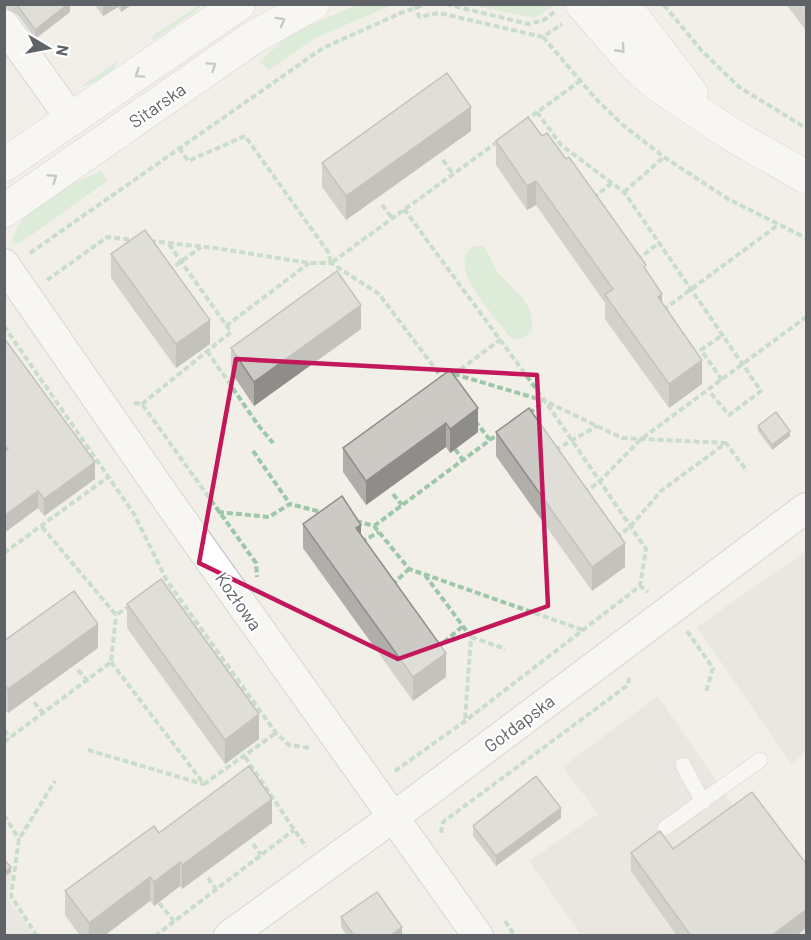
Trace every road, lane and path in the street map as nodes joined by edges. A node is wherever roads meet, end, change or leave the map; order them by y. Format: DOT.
graph roads {
  1 [pos="239,4"];
  2 [pos="313,4"];
  3 [pos="426,4"];
  4 [pos="446,4"];
  5 [pos="623,4"];
  6 [pos="664,4"];
  7 [pos="416,6"];
  8 [pos="576,7"];
  9 [pos="4,26"];
  10 [pos="543,37"];
  11 [pos="580,81"];
  12 [pos="537,112"];
  13 [pos="710,118"];
  14 [pos="72,120"];
  15 [pos="518,126"];
  16 [pos="807,128"];
  17 [pos="509,133"];
  18 [pos="179,148"];
  19 [pos="566,148"];
  20 [pos="558,154"];
  21 [pos="664,158"];
  22 [pos="443,160"];
  23 [pos="4,165"];
  24 [pos="453,174"];
  25 [pos="807,177"];
  26 [pos="612,183"];
  27 [pos="624,192"];
  28 [pos="590,200"];
  29 [pos="382,205"];
  30 [pos="404,209"];
  31 [pos="4,211"];
  32 [pos="392,218"];
  33 [pos="778,225"];
  34 [pos="807,238"];
  35 [pos="137,240"];
  36 [pos="148,241"];
  37 [pos="660,242"];
  38 [pos="168,243"];
  39 [pos="202,247"];
  40 [pos="181,262"];
  41 [pos="331,262"];
  42 [pos="634,262"];
  43 [pos="309,263"];
  44 [pos="6,267"];
  45 [pos="166,272"];
  46 [pos="47,281"];
  47 [pos="693,289"];
  48 [pos="212,306"];
  49 [pos="205,312"];
  50 [pos="659,313"];
  51 [pos="807,317"];
  52 [pos="4,326"];
  53 [pos="226,326"];
  54 [pos="724,334"];
  55 [pos="501,339"];
  56 [pos="701,350"];
  57 [pos="207,351"];
  58 [pos="696,353"];
  59 [pos="743,366"];
  60 [pos="454,374"];
  61 [pos="722,380"];
  62 [pos="709,391"];
  63 [pos="545,401"];
  64 [pos="142,404"];
  65 [pos="471,414"];
  66 [pos="527,414"];
  67 [pos="597,426"];
  68 [pos="499,433"];
  69 [pos="490,440"];
  70 [pos="570,440"];
  71 [pos="640,440"];
  72 [pos="273,443"];
  73 [pos="726,443"];
  74 [pos="454,450"];
  75 [pos="253,451"];
  76 [pos="552,452"];
  77 [pos="463,460"];
  78 [pos="747,471"];
  79 [pos="108,477"];
  80 [pos="599,482"];
  81 [pos="393,494"];
  82 [pos="582,495"];
  83 [pos="290,504"];
  84 [pos="402,506"];
  85 [pos="807,508"];
  86 [pos="218,512"];
  87 [pos="332,515"];
  88 [pos="353,520"];
  89 [pos="42,526"];
  90 [pos="374,526"];
  91 [pos="630,527"];
  92 [pos="379,531"];
  93 [pos="613,539"];
  94 [pos="357,544"];
  95 [pos="4,553"];
  96 [pos="409,569"];
  97 [pos="424,574"];
  98 [pos="167,581"];
  99 [pos="640,586"];
  100 [pos="159,587"];
  101 [pos="389,588"];
  102 [pos="133,604"];
  103 [pos="116,615"];
  104 [pos="191,615"];
  105 [pos="680,621"];
  106 [pos="182,622"];
  107 [pos="463,626"];
  108 [pos="584,631"];
  109 [pos="471,637"];
  110 [pos="506,649"];
  111 [pos="434,650"];
  112 [pos="224,660"];
  113 [pos="111,662"];
  114 [pos="215,666"];
  115 [pos="630,667"];
  116 [pos="78,670"];
  117 [pos="87,680"];
  118 [pos="706,692"];
  119 [pos="34,702"];
  120 [pos="255,704"];
  121 [pos="247,710"];
  122 [pos="43,713"];
  123 [pos="465,721"];
  124 [pos="4,730"];
  125 [pos="276,733"];
  126 [pos="10,738"];
  127 [pos="4,742"];
  128 [pos="314,747"];
  129 [pos="88,750"];
  130 [pos="245,758"];
  131 [pos="760,759"];
  132 [pos="683,765"];
  133 [pos="55,781"];
  134 [pos="204,784"];
  135 [pos="703,802"];
  136 [pos="4,814"];
  137 [pos="392,816"];
  138 [pos="665,828"];
  139 [pos="294,830"];
  140 [pos="19,839"];
  141 [pos="446,840"];
  142 [pos="253,844"];
  143 [pos="311,854"];
  144 [pos="261,855"];
  145 [pos="208,878"];
  146 [pos="216,889"];
  147 [pos="159,903"];
  148 [pos="500,915"];
  149 [pos="174,921"];
  150 [pos="37,936"];
  151 [pos="155,936"];
  152 [pos="229,936"];
  153 [pos="478,936"];
  154 [pos="515,936"];
  1 -- 14 [label="street, Sitarska, one-way"];
  31 -- 2 [label="street, Sitarska, one-way"];
  3 -- 7 [label="path"];
  4 -- 8 [label="path"];
  5 -- 13 [label="street"];
  6 -- 16 [label="path"];
  7 -- 10 [label="path"];
  7 -- 18 [label="path"];
  8 -- 10 [label="path"];
  8 -- 13 [label="street, one-way"];
  9 -- 14 [label="street"];
  10 -- 11 [label="path"];
  11 -- 12 [label="path"];
  11 -- 21 [label="path"];
  12 -- 15 [label="path"];
  12 -- 19 [label="path"];
  13 -- 25 [label="street"];
  14 -- 23 [label="street, Sitarska"];
  17 -- 24 [label="path"];
  18 -- 41 [label="path"];
  18 -- 44 [label="path"];
  19 -- 20 [label="path"];
  19 -- 26 [label="path"];
  21 -- 27 [label="path"];
  21 -- 33 [label="path"];
  22 -- 24 [label="path"];
  24 -- 30 [label="path"];
  26 -- 27 [label="path"];
  26 -- 28 [label="path"];
  27 -- 37 [label="path"];
  29 -- 32 [label="path"];
  30 -- 32 [label="path"];
  30 -- 55 [label="path"];
  32 -- 41 [label="path"];
  33 -- 34 [label="path"];
  33 -- 47 [label="path"];
  35 -- 46 [label="path"];
  36 -- 38 [label="path"];
  37 -- 42 [label="path"];
  37 -- 47 [label="path"];
  38 -- 39 [label="path"];
  38 -- 40 [label="path"];
  39 -- 40 [label="path"];
  39 -- 43 [label="path"];
  40 -- 45 [label="path"];
  40 -- 48 [label="path"];
  41 -- 43 [label="path"];
  41 -- 60 [label="path"];
  43 -- 53 [label="path"];
  44 -- 137 [label="street, Kozłowa"];
  47 -- 50 [label="path"];
  47 -- 54 [label="path"];
  48 -- 49 [label="path"];
  48 -- 53 [label="path"];
  51 -- 59 [label="path"];
  52 -- 79 [label="path"];
  53 -- 57 [label="path"];
  54 -- 56 [label="path"];
  54 -- 59 [label="path"];
  55 -- 60 [label="path"];
  55 -- 63 [label="path"];
  56 -- 58 [label="path"];
  56 -- 61 [label="path"];
  57 -- 64 [label="path"];
  57 -- 72 [label="path"];
  59 -- 61 [label="path"];
  59 -- 62 [label="path"];
  60 -- 63 [label="path"];
  61 -- 62 [label="path"];
  62 -- 71 [label="path"];
  63 -- 66 [label="path"];
  63 -- 67 [label="path"];
  63 -- 70 [label="path"];
  65 -- 69 [label="path"];
  67 -- 70 [label="path"];
  67 -- 71 [label="path"];
  68 -- 69 [label="path"];
  69 -- 77 [label="path"];
  70 -- 76 [label="path"];
  70 -- 80 [label="path"];
  71 -- 73 [label="path"];
  71 -- 80 [label="path"];
  73 -- 78 [label="path"];
  73 -- 91 [label="path"];
  74 -- 77 [label="path"];
  75 -- 83 [label="path"];
  77 -- 84 [label="path"];
  79 -- 89 [label="path"];
  79 -- 98 [label="path"];
  80 -- 82 [label="path"];
  80 -- 91 [label="path"];
  81 -- 84 [label="path"];
  83 -- 86 [label="path"];
  83 -- 87 [label="path"];
  84 -- 90 [label="path"];
  85 -- 137 [label="street, Gołdapska"];
  88 -- 90 [label="path"];
  89 -- 95 [label="path"];
  89 -- 103 [label="path"];
  90 -- 92 [label="path"];
  91 -- 93 [label="path"];
  91 -- 99 [label="path"];
  92 -- 94 [label="path"];
  92 -- 96 [label="path"];
  96 -- 97 [label="path"];
  96 -- 101 [label="path"];
  97 -- 107 [label="path"];
  97 -- 108 [label="path"];
  98 -- 100 [label="path"];
  98 -- 104 [label="path"];
  102 -- 103 [label="path"];
  103 -- 113 [label="path"];
  104 -- 106 [label="path"];
  104 -- 112 [label="path"];
  105 -- 118 [label="path"];
  107 -- 109 [label="path"];
  107 -- 111 [label="path"];
  109 -- 110 [label="path"];
  109 -- 123 [label="path"];
  112 -- 114 [label="path"];
  112 -- 120 [label="path"];
  113 -- 117 [label="path"];
  113 -- 134 [label="path"];
  115 -- 141 [label="path"];
  116 -- 117 [label="path"];
  117 -- 122 [label="path"];
  119 -- 122 [label="path"];
  120 -- 121 [label="path"];
  120 -- 125 [label="path"];
  122 -- 126 [label="path"];
  124 -- 126 [label="path"];
  125 -- 128 [label="path"];
  125 -- 130 [label="path"];
  126 -- 127 [label="path"];
  129 -- 134 [label="path"];
  130 -- 134 [label="path"];
  130 -- 139 [label="path"];
  131 -- 135 [label="lane"];
  132 -- 135 [label="lane"];
  133 -- 140 [label="path"];
  135 -- 138 [label="lane"];
  136 -- 140 [label="path"];
  137 -- 152 [label="street, Gołdapska"];
  137 -- 153 [label="street, Kozłowa"];
  139 -- 143 [label="path"];
  139 -- 144 [label="path"];
  140 -- 150 [label="path"];
  142 -- 144 [label="path"];
  144 -- 146 [label="path"];
  145 -- 146 [label="path"];
  146 -- 149 [label="path"];
  147 -- 149 [label="path"];
  148 -- 154 [label="path"];
  149 -- 151 [label="path"];
}
